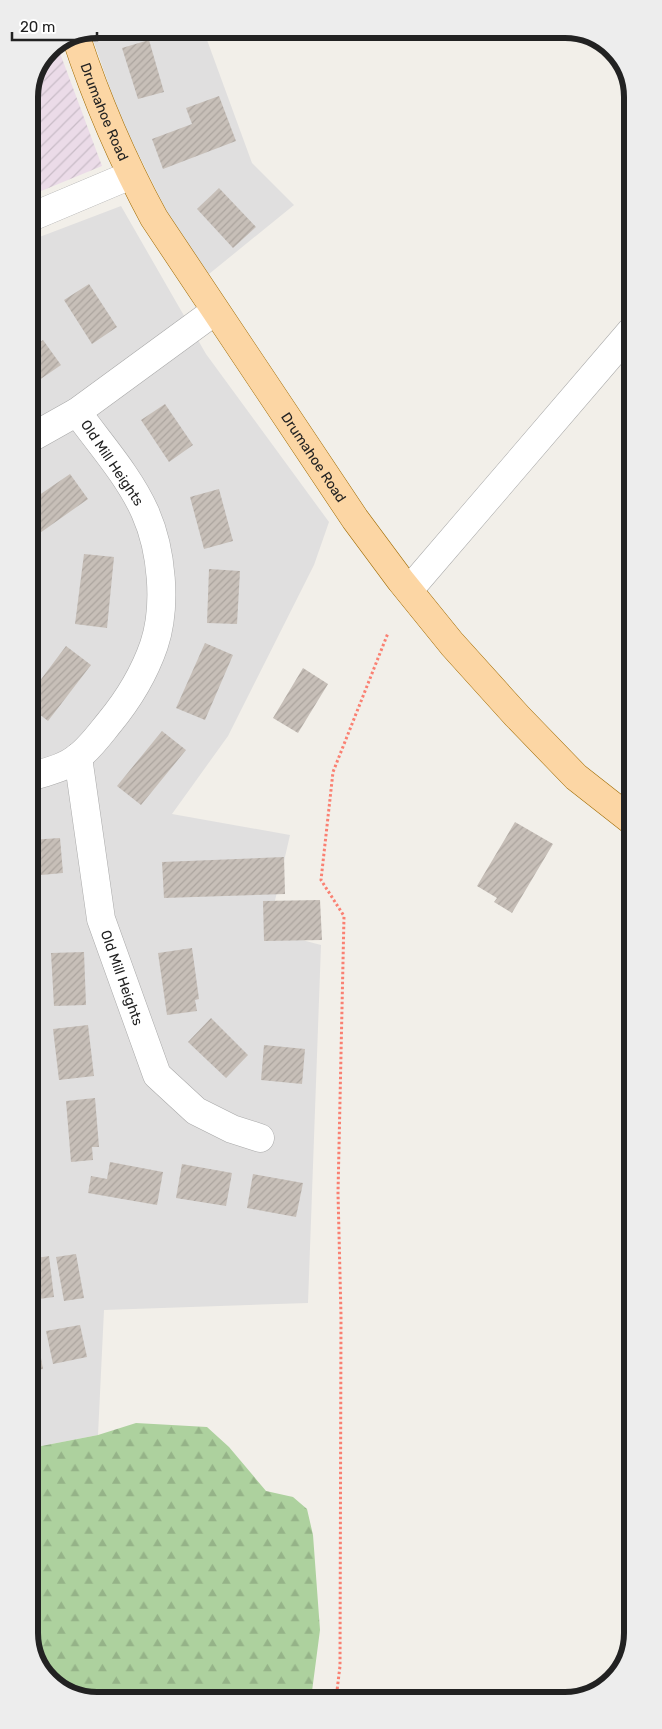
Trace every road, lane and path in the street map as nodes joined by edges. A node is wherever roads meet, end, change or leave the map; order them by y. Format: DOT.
graph roads {
  1 [pos="77,41"];
  2 [pos="131,176"];
  3 [pos="38,214"];
  4 [pos="215,311"];
  5 [pos="624,339"];
  6 [pos="77,412"];
  7 [pos="38,434"];
  8 [pos="409,590"];
  9 [pos="388,632"];
  10 [pos="78,757"];
  11 [pos="38,775"];
  12 [pos="624,815"];
  13 [pos="260,1138"];
  14 [pos="337,1692"];
  1 -- 2 [label="main road, Drumahoe Road"];
  2 -- 3 [label="street"];
  2 -- 4 [label="main road, Drumahoe Road"];
  4 -- 6 [label="street, Old Mill Heights"];
  4 -- 8 [label="main road, Drumahoe Road"];
  5 -- 8 [label="street"];
  6 -- 7 [label="street, Old Mill Heights"];
  6 -- 10 [label="street, Old Mill Heights"];
  8 -- 12 [label="main road, Drumahoe Road"];
  9 -- 14 [label="path"];
  10 -- 11 [label="street, Old Mill Heights"];
  10 -- 13 [label="street, Old Mill Heights"];
}
